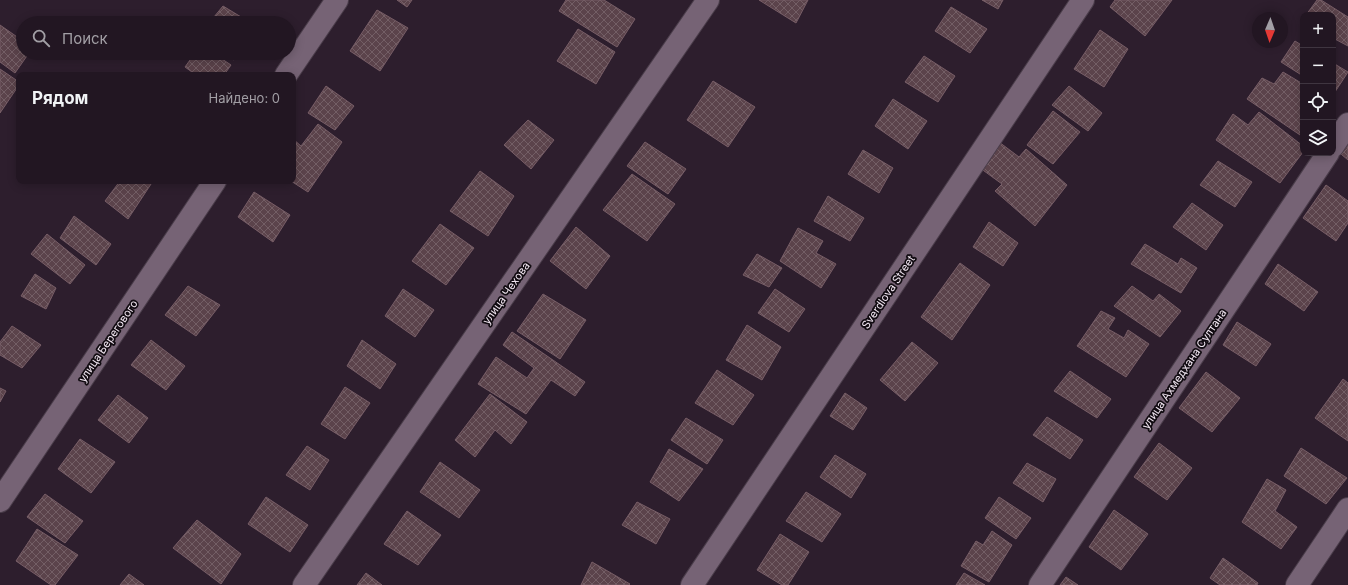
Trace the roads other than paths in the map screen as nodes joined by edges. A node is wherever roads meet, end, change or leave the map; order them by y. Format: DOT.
graph roads {
  1 [pos="337,0"];
  2 [pos="708,0"];
  3 [pos="1083,0"];
  4 [pos="288,72"];
  5 [pos="1348,124"];
  6 [pos="1336,142"];
  7 [pos="1326,156"];
  8 [pos="213,184"];
  9 [pos="0,501"];
  10 [pos="1348,509"];
  11 [pos="304,585"];
  12 [pos="692,585"];
  13 [pos="1040,585"];
  14 [pos="1297,585"];
  1 -- 4 [label="street"];
  2 -- 11 [label="street, улица Чехова"];
  3 -- 12 [label="street, Sverdlova Street"];
  5 -- 6 [label="street"];
  7 -- 13 [label="street, улица Ахмедхана Султана"];
  8 -- 9 [label="street, улица Берегового"];
  10 -- 14 [label="street"];
}
